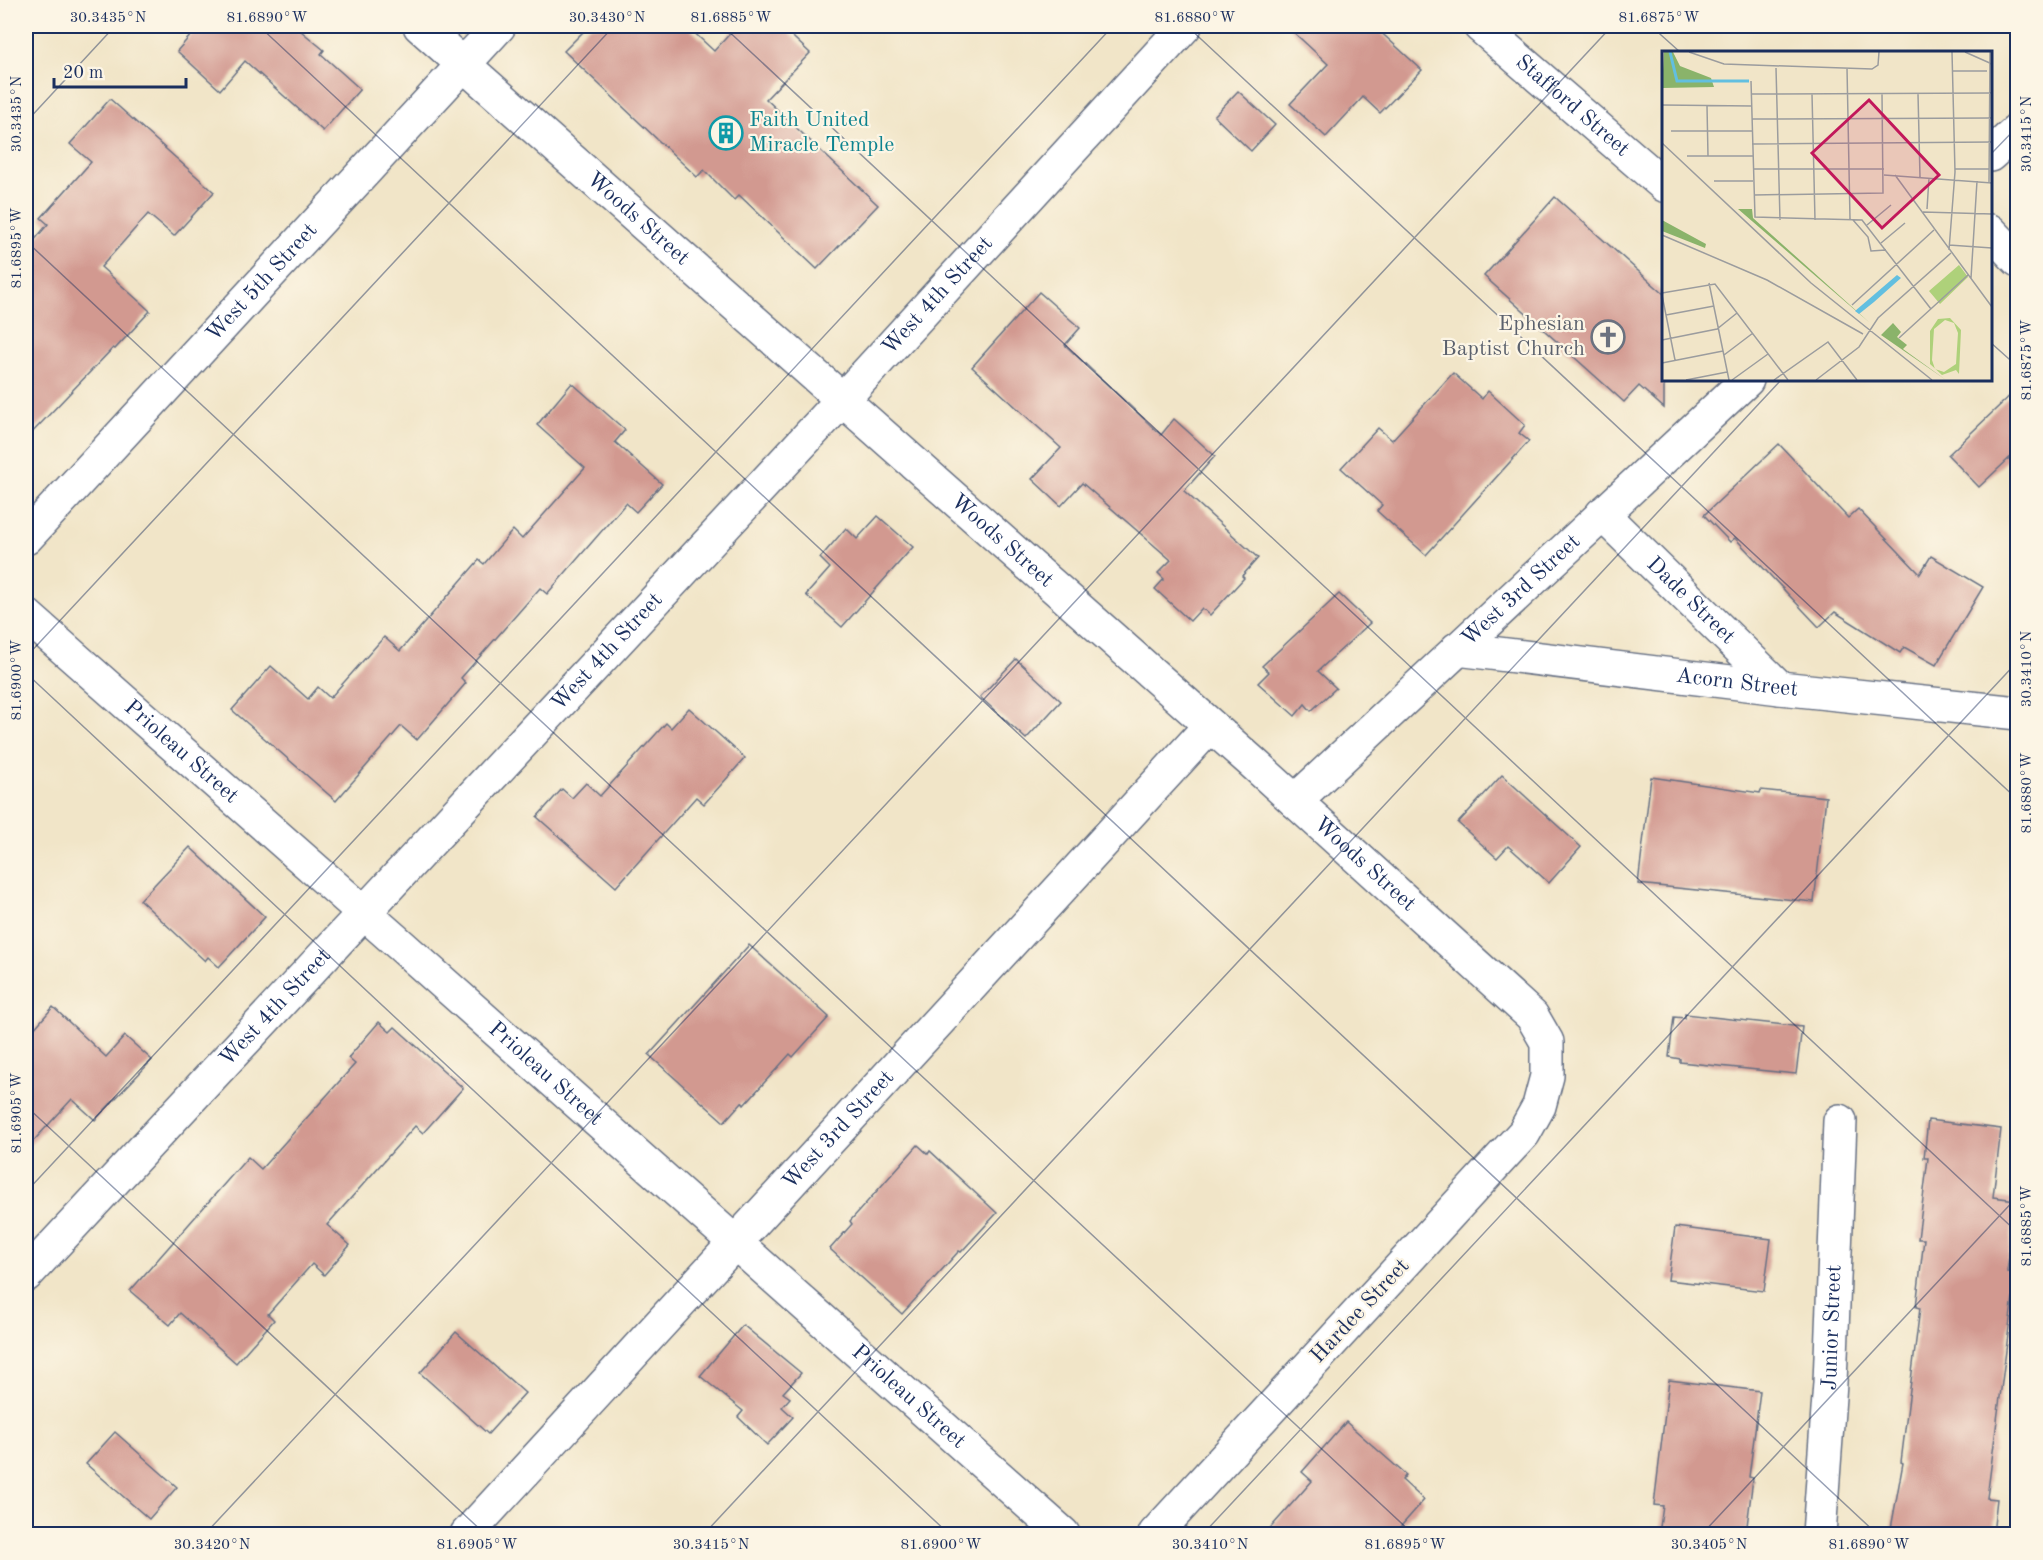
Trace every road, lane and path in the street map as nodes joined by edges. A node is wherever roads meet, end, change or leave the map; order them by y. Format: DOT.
graph roads {
  1 [pos="420,26"];
  2 [pos="499,26"];
  3 [pos="1185,26"];
  4 [pos="1480,26"];
  5 [pos="463,64"];
  6 [pos="2018,130"];
  7 [pos="1992,153"];
  8 [pos="1662,183"];
  9 [pos="1992,233"];
  10 [pos="2018,260"];
  11 [pos="1746,381"];
  12 [pos="843,399"];
  13 [pos="1602,514"];
  14 [pos="26,538"];
  15 [pos="26,615"];
  16 [pos="1457,649"];
  17 [pos="1780,688"];
  18 [pos="2018,713"];
  19 [pos="1210,726"];
  20 [pos="1295,801"];
  21 [pos="363,912"];
  22 [pos="1547,1076"];
  23 [pos="1840,1121"];
  24 [pos="735,1244"];
  25 [pos="26,1275"];
  26 [pos="467,1534"];
  27 [pos="1063,1534"];
  28 [pos="1155,1534"];
  29 [pos="1819,1534"];
  1 -- 5 [label="street, Woods Street"];
  2 -- 5 [label="street, West 5th Street"];
  3 -- 12 [label="street, West 4th Street"];
  4 -- 8 [label="street, Stafford Street"];
  5 -- 12 [label="street, Woods Street"];
  5 -- 14 [label="street, West 5th Street"];
  6 -- 7 [label="street"];
  9 -- 10 [label="street"];
  11 -- 13 [label="street, West 3rd Street"];
  12 -- 19 [label="street, Woods Street"];
  12 -- 21 [label="street, West 4th Street"];
  13 -- 16 [label="street, West 3rd Street"];
  13 -- 17 [label="street, Dade Street"];
  15 -- 21 [label="street, Prioleau Street"];
  16 -- 17 [label="street, Acorn Street"];
  16 -- 20 [label="street, West 3rd Street"];
  17 -- 18 [label="street, Acorn Street"];
  19 -- 20 [label="street, Woods Street"];
  19 -- 24 [label="street, West 3rd Street"];
  20 -- 22 [label="street, Woods Street"];
  21 -- 24 [label="street, Prioleau Street"];
  21 -- 25 [label="street, West 4th Street"];
  22 -- 28 [label="street, Hardee Street"];
  23 -- 29 [label="street, Junior Street"];
  24 -- 26 [label="street, West 3rd Street"];
  24 -- 27 [label="street, Prioleau Street"];
}
